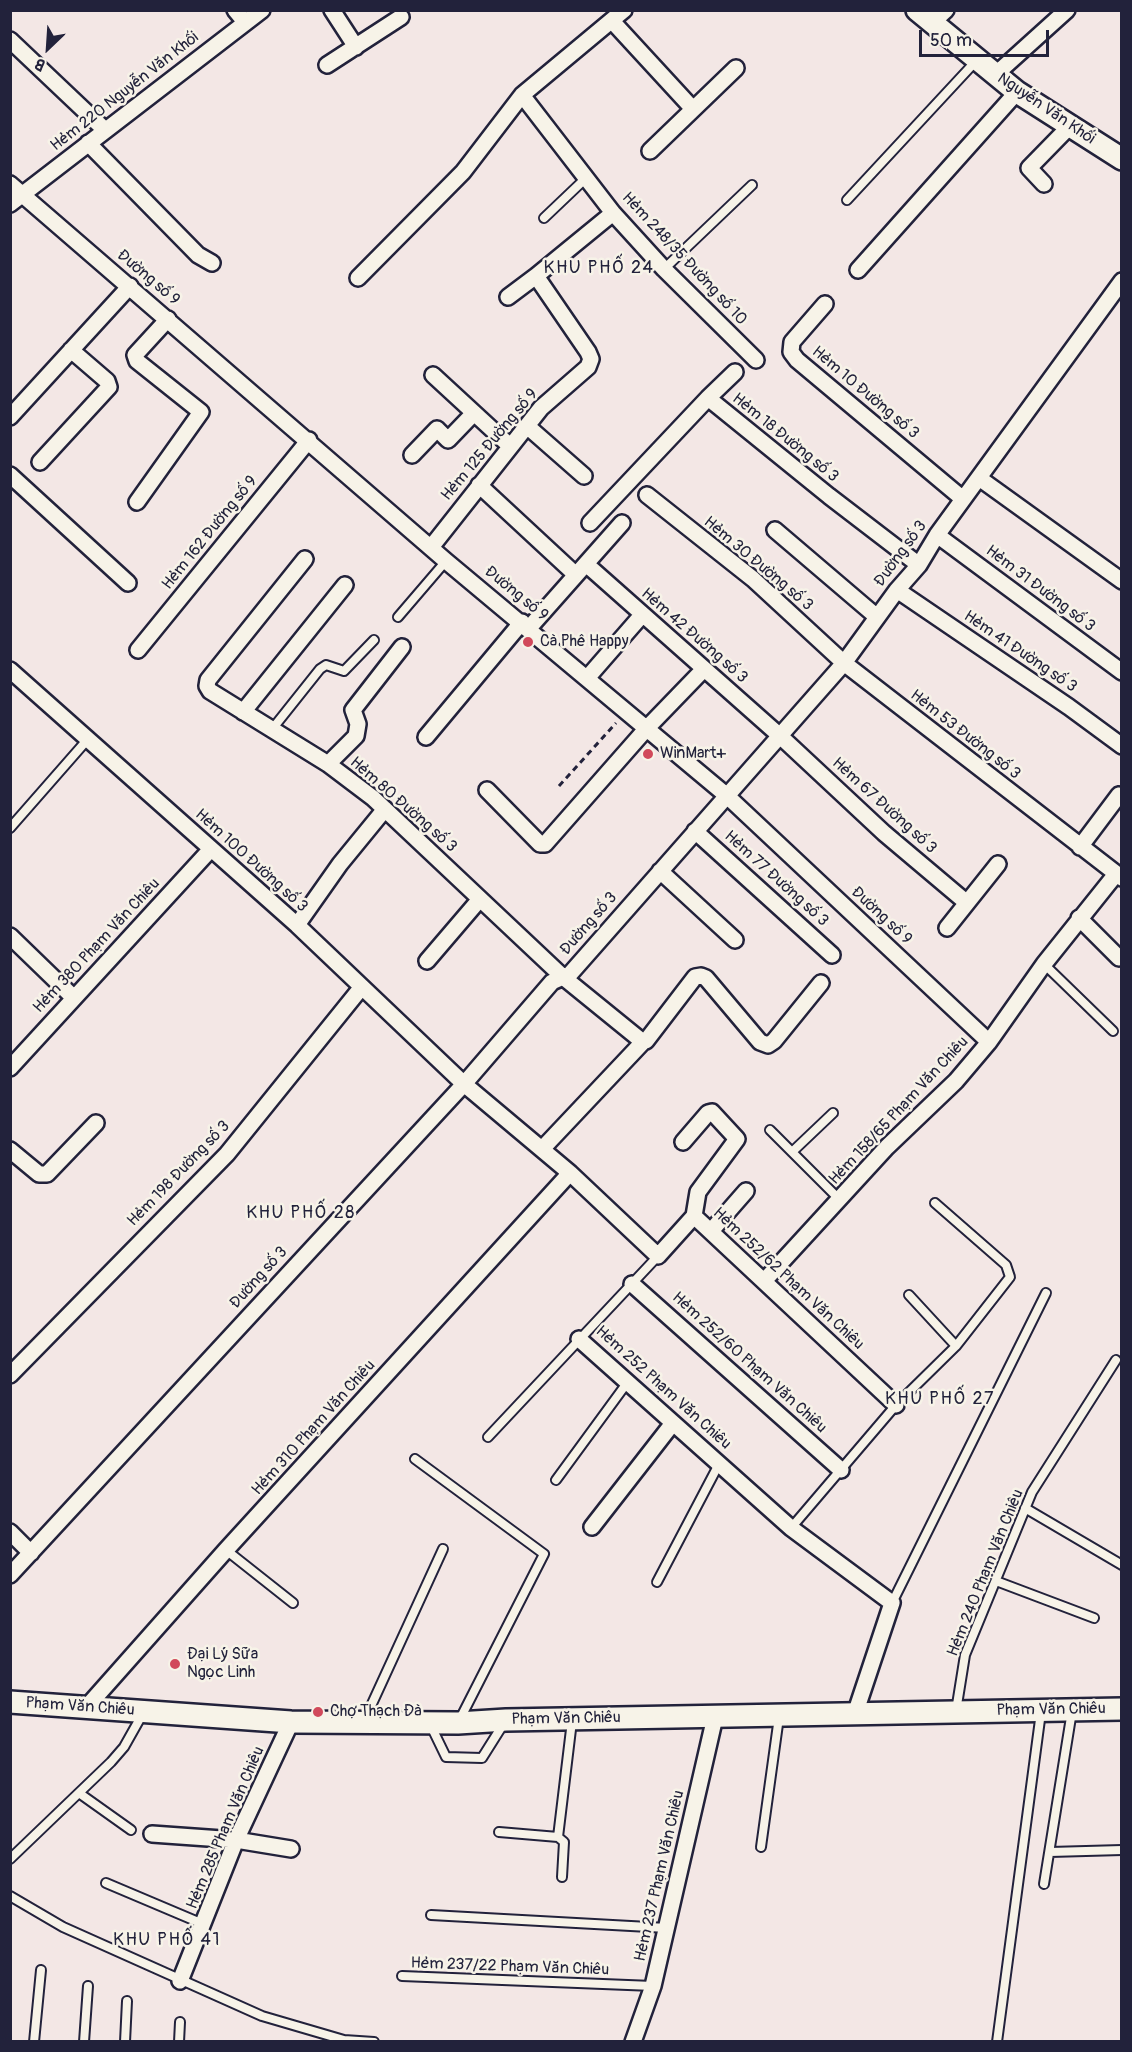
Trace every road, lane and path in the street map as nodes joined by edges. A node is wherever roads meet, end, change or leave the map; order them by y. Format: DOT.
graph roads {
  1 [pos="262,10"];
  2 [pos="332,10"];
  3 [pos="1067,10"];
  4 [pos="932,15"];
  5 [pos="240,16"];
  6 [pos="618,16"];
  7 [pos="401,17"];
  8 [pos="10,40"];
  9 [pos="356,47"];
  10 [pos="976,61"];
  11 [pos="327,65"];
  12 [pos="736,68"];
  13 [pos="995,75"];
  14 [pos="1017,92"];
  15 [pos="522,95"];
  16 [pos="693,109"];
  17 [pos="1070,126"];
  18 [pos="105,130"];
  19 [pos="88,143"];
  20 [pos="650,150"];
  21 [pos="1122,159"];
  22 [pos="586,178"];
  23 [pos="1044,184"];
  24 [pos="752,185"];
  25 [pos="14,194"];
  26 [pos="847,200"];
  27 [pos="613,213"];
  28 [pos="544,218"];
  29 [pos="212,263"];
  30 [pos="664,269"];
  31 [pos="858,270"];
  32 [pos="536,276"];
  33 [pos="358,278"];
  34 [pos="1122,281"];
  35 [pos="130,286"];
  36 [pos="507,297"];
  37 [pos="825,304"];
  38 [pos="168,319"];
  39 [pos="71,350"];
  40 [pos="756,360"];
  41 [pos="735,372"];
  42 [pos="433,375"];
  43 [pos="708,398"];
  44 [pos="474,413"];
  45 [pos="10,417"];
  46 [pos="527,426"];
  47 [pos="309,440"];
  48 [pos="510,446"];
  49 [pos="412,455"];
  50 [pos="40,462"];
  51 [pos="10,475"];
  52 [pos="584,476"];
  53 [pos="979,478"];
  54 [pos="478,485"];
  55 [pos="647,495"];
  56 [pos="963,499"];
  57 [pos="137,502"];
  58 [pos="590,523"];
  59 [pos="622,523"];
  60 [pos="775,530"];
  61 [pos="938,535"];
  62 [pos="432,546"];
  63 [pos="305,559"];
  64 [pos="446,561"];
  65 [pos="919,565"];
  66 [pos="581,569"];
  67 [pos="1122,581"];
  68 [pos="128,583"];
  69 [pos="345,585"];
  70 [pos="897,590"];
  71 [pos="642,615"];
  72 [pos="398,617"];
  73 [pos="877,617"];
  74 [pos="526,625"];
  75 [pos="374,640"];
  76 [pos="402,647"];
  77 [pos="138,650"];
  78 [pos="844,663"];
  79 [pos="704,669"];
  80 [pos="10,670"];
  81 [pos="1122,672"];
  82 [pos="588,677"];
  83 [pos="627,711"];
  84 [pos="243,712"];
  85 [pos="273,728"];
  86 [pos="647,728"];
  87 [pos="779,735"];
  88 [pos="426,737"];
  89 [pos="88,740"];
  90 [pos="1122,746"];
  91 [pos="328,764"];
  92 [pos="559,786"];
  93 [pos="486,790"];
  94 [pos="726,795"];
  95 [pos="1119,795"];
  96 [pos="385,809"];
  97 [pos="10,828"];
  98 [pos="695,831"];
  99 [pos="1080,846"];
  100 [pos="211,849"];
  101 [pos="998,864"];
  102 [pos="660,871"];
  103 [pos="1119,876"];
  104 [pos="480,899"];
  105 [pos="967,903"];
  106 [pos="1079,918"];
  107 [pos="297,925"];
  108 [pos="947,928"];
  109 [pos="10,936"];
  110 [pos="735,940"];
  111 [pos="832,954"];
  112 [pos="1119,958"];
  113 [pos="427,960"];
  114 [pos="1044,964"];
  115 [pos="563,977"];
  116 [pos="822,983"];
  117 [pos="361,988"];
  118 [pos="74,998"];
  119 [pos="1113,1031"];
  120 [pos="643,1042"];
  121 [pos="989,1042"];
  122 [pos="10,1068"];
  123 [pos="464,1084"];
  124 [pos="833,1113"];
  125 [pos="96,1123"];
  126 [pos="770,1130"];
  127 [pos="683,1142"];
  128 [pos="542,1149"];
  129 [pos="10,1150"];
  130 [pos="792,1152"];
  131 [pos="570,1173"];
  132 [pos="746,1191"];
  133 [pos="840,1200"];
  134 [pos="935,1203"];
  135 [pos="694,1216"];
  136 [pos="711,1231"];
  137 [pos="658,1256"];
  138 [pos="765,1280"];
  139 [pos="632,1284"];
  140 [pos="1046,1293"];
  141 [pos="909,1295"];
  142 [pos="579,1339"];
  143 [pos="956,1346"];
  144 [pos="1116,1360"];
  145 [pos="10,1375"];
  146 [pos="627,1383"];
  147 [pos="896,1405"];
  148 [pos="673,1423"];
  149 [pos="488,1437"];
  150 [pos="415,1459"];
  151 [pos="719,1464"];
  152 [pos="841,1470"];
  153 [pos="556,1480"];
  154 [pos="1025,1508"];
  155 [pos="592,1527"];
  156 [pos="791,1528"];
  157 [pos="10,1532"];
  158 [pos="443,1549"];
  159 [pos="226,1550"];
  160 [pos="32,1553"];
  161 [pos="1122,1565"];
  162 [pos="10,1575"];
  163 [pos="996,1581"];
  164 [pos="657,1582"];
  165 [pos="293,1603"];
  166 [pos="892,1603"];
  167 [pos="1094,1618"];
  168 [pos="10,1702"];
  169 [pos="86,1709"];
  170 [pos="1122,1709"];
  171 [pos="1042,1710"];
  172 [pos="1072,1710"];
  173 [pos="144,1711"];
  174 [pos="955,1712"];
  175 [pos="855,1714"];
  176 [pos="779,1715"];
  177 [pos="715,1717"];
  178 [pos="573,1719"];
  179 [pos="506,1720"];
  180 [pos="364,1721"];
  181 [pos="291,1722"];
  182 [pos="429,1722"];
  183 [pos="458,1724"];
  184 [pos="79,1793"];
  185 [pos="131,1830"];
  186 [pos="499,1832"];
  187 [pos="152,1834"];
  188 [pos="558,1837"];
  189 [pos="236,1840"];
  190 [pos="761,1848"];
  191 [pos="291,1849"];
  192 [pos="1122,1850"];
  193 [pos="1050,1852"];
  194 [pos="10,1859"];
  195 [pos="562,1877"];
  196 [pos="106,1883"];
  197 [pos="1044,1884"];
  198 [pos="10,1896"];
  199 [pos="431,1915"];
  200 [pos="204,1924"];
  201 [pos="667,1928"];
  202 [pos="41,1970"];
  203 [pos="402,1977"];
  204 [pos="180,1981"];
  205 [pos="88,1986"];
  206 [pos="653,1986"];
  207 [pos="127,2001"];
  208 [pos="180,2022"];
  209 [pos="34,2042"];
  210 [pos="84,2042"];
  211 [pos="125,2042"];
  212 [pos="179,2042"];
  213 [pos="374,2042"];
  214 [pos="633,2042"];
  215 [pos="997,2042"];
  1 -- 5 [label="street, Hẻm 220 Nguyễn Văn Khối"];
  2 -- 9 [label="street"];
  3 -- 13 [label="street"];
  4 -- 10 [label="main road, Nguyễn Văn Khối"];
  5 -- 18 [label="street, Hẻm 220 Nguyễn Văn Khối"];
  6 -- 15 [label="street"];
  6 -- 16 [label="street"];
  7 -- 9 [label="street"];
  8 -- 18 [label="street"];
  9 -- 11 [label="street"];
  10 -- 13 [label="main road, Nguyễn Văn Khối"];
  10 -- 26 [label="lane"];
  12 -- 16 [label="street"];
  13 -- 14 [label="main road, Nguyễn Văn Khối"];
  14 -- 17 [label="main road, Nguyễn Văn Khối"];
  14 -- 31 [label="street"];
  15 -- 22 [label="street, Hẻm 248/35 Đường số 10"];
  15 -- 33 [label="street"];
  16 -- 20 [label="street"];
  17 -- 21 [label="main road, Nguyễn Văn Khối"];
  17 -- 23 [label="street"];
  18 -- 19 [label="street, Hẻm 220 Nguyễn Văn Khối"];
  19 -- 25 [label="street, Hẻm 220 Nguyễn Văn Khối"];
  19 -- 29 [label="street"];
  22 -- 27 [label="street, Hẻm 248/35 Đường số 10"];
  22 -- 28 [label="lane"];
  24 -- 30 [label="lane"];
  25 -- 35 [label="street, Đường số 9"];
  27 -- 30 [label="street, Hẻm 248/35 Đường số 10"];
  27 -- 32 [label="street"];
  30 -- 40 [label="street, Hẻm 248/35 Đường số 10"];
  32 -- 36 [label="street"];
  32 -- 46 [label="street, Hẻm 125 Đường số 9"];
  34 -- 53 [label="street, Đường số 3"];
  35 -- 38 [label="street, Đường số 9"];
  35 -- 39 [label="street"];
  37 -- 56 [label="street, Hẻm 10 Đường số 3"];
  38 -- 47 [label="street, Đường số 9"];
  38 -- 57 [label="street"];
  39 -- 45 [label="street"];
  39 -- 50 [label="street"];
  41 -- 43 [label="street"];
  42 -- 44 [label="street"];
  43 -- 58 [label="street, Hẻm 18 Đường số 3"];
  43 -- 65 [label="street, Hẻm 18 Đường số 3"];
  44 -- 48 [label="street"];
  44 -- 49 [label="street"];
  46 -- 48 [label="street, Hẻm 125 Đường số 9"];
  46 -- 52 [label="street"];
  47 -- 62 [label="street, Đường số 9"];
  47 -- 77 [label="street, Hẻm 162 Đường số 9"];
  48 -- 54 [label="street, Hẻm 125 Đường số 9"];
  51 -- 68 [label="street"];
  53 -- 56 [label="street, Đường số 3"];
  53 -- 67 [label="street"];
  54 -- 62 [label="street, Hẻm 125 Đường số 9"];
  54 -- 66 [label="street, Hẻm 42 Đường số 3"];
  55 -- 78 [label="street, Hẻm 30 Đường số 3"];
  56 -- 61 [label="street, Đường số 3"];
  59 -- 66 [label="street"];
  60 -- 73 [label="street"];
  61 -- 65 [label="street, Đường số 3"];
  61 -- 81 [label="street, Hẻm 31 Đường số 3"];
  62 -- 64 [label="street, Đường số 9"];
  63 -- 84 [label="street, Hẻm 80 Đường số 3"];
  64 -- 72 [label="lane"];
  64 -- 74 [label="street, Đường số 9"];
  65 -- 70 [label="street, Đường số 3"];
  66 -- 71 [label="street, Hẻm 42 Đường số 3"];
  66 -- 74 [label="street"];
  69 -- 84 [label="street"];
  70 -- 73 [label="street, Đường số 3"];
  70 -- 90 [label="street, Hẻm 41 Đường số 3"];
  71 -- 79 [label="street, Hẻm 42 Đường số 3"];
  71 -- 82 [label="street"];
  73 -- 78 [label="street, Đường số 3"];
  74 -- 82 [label="street, Đường số 9"];
  74 -- 88 [label="street"];
  75 -- 85 [label="lane"];
  76 -- 91 [label="street"];
  78 -- 87 [label="street, Đường số 3"];
  78 -- 99 [label="street, Hẻm 53 Đường số 3"];
  79 -- 86 [label="street"];
  79 -- 87 [label="street, Hẻm 42 Đường số 3"];
  80 -- 89 [label="street, Hẻm 100 Đường số 3"];
  82 -- 83 [label="street, Đường số 9"];
  83 -- 86 [label="street, Đường số 9"];
  83 -- 92 [label="path"];
  84 -- 85 [label="street, Hẻm 80 Đường số 3"];
  85 -- 91 [label="street, Hẻm 80 Đường số 3"];
  86 -- 93 [label="street"];
  86 -- 94 [label="street, Đường số 9"];
  87 -- 94 [label="street, Đường số 3"];
  87 -- 105 [label="street, Hẻm 67 Đường số 3"];
  89 -- 97 [label="lane"];
  89 -- 100 [label="street, Hẻm 100 Đường số 3"];
  91 -- 96 [label="street, Hẻm 80 Đường số 3"];
  94 -- 98 [label="street, Đường số 3"];
  94 -- 121 [label="street, Đường số 9"];
  95 -- 99 [label="street"];
  96 -- 104 [label="street, Hẻm 80 Đường số 3"];
  96 -- 107 [label="street"];
  98 -- 102 [label="street, Đường số 3"];
  98 -- 111 [label="street, Hẻm 77 Đường số 3"];
  99 -- 103 [label="street, Hẻm 53 Đường số 3"];
  100 -- 107 [label="street, Hẻm 100 Đường số 3"];
  100 -- 118 [label="street, Hẻm 380 Phạm Văn Chiêu"];
  101 -- 105 [label="street"];
  102 -- 110 [label="street"];
  102 -- 115 [label="street, Đường số 3"];
  103 -- 106 [label="street, Hẻm 158/65 Phạm Văn Chiêu"];
  104 -- 113 [label="street"];
  104 -- 115 [label="street, Hẻm 80 Đường số 3"];
  105 -- 108 [label="street"];
  106 -- 112 [label="street"];
  106 -- 114 [label="street, Hẻm 158/65 Phạm Văn Chiêu"];
  107 -- 117 [label="street, Hẻm 100 Đường số 3"];
  109 -- 118 [label="street"];
  114 -- 119 [label="lane"];
  114 -- 121 [label="street, Hẻm 158/65 Phạm Văn Chiêu"];
  115 -- 120 [label="street, Hẻm 80 Đường số 3"];
  115 -- 123 [label="street, Đường số 3"];
  116 -- 120 [label="street"];
  117 -- 123 [label="street, Hẻm 100 Đường số 3"];
  117 -- 145 [label="street, Hẻm 198 Đường số 3"];
  118 -- 122 [label="street, Hẻm 380 Phạm Văn Chiêu"];
  120 -- 128 [label="street"];
  121 -- 133 [label="street, Hẻm 158/65 Phạm Văn Chiêu"];
  123 -- 128 [label="street"];
  123 -- 160 [label="street, Đường số 3"];
  124 -- 130 [label="lane"];
  125 -- 129 [label="street"];
  126 -- 130 [label="lane"];
  127 -- 135 [label="street"];
  128 -- 131 [label="street"];
  130 -- 133 [label="lane"];
  131 -- 137 [label="street"];
  131 -- 159 [label="street, Hẻm 310 Phạm Văn Chiêu"];
  132 -- 136 [label="street"];
  133 -- 138 [label="street, Hẻm 158/65 Phạm Văn Chiêu"];
  134 -- 143 [label="lane"];
  135 -- 136 [label="street, Hẻm 252/62 Phạm Văn Chiêu"];
  135 -- 137 [label="street, Hẻm 252/62 Phạm Văn Chiêu"];
  136 -- 138 [label="street, Hẻm 252/62 Phạm Văn Chiêu"];
  137 -- 139 [label="lane, Hẻm 252 Phạm Văn Chiêu"];
  138 -- 147 [label="street, Hẻm 252/62 Phạm Văn Chiêu"];
  139 -- 142 [label="lane, Hẻm 252 Phạm Văn Chiêu"];
  139 -- 152 [label="street, Hẻm 252/60 Phạm Văn Chiêu"];
  140 -- 166 [label="lane"];
  141 -- 143 [label="lane"];
  142 -- 146 [label="street, Hẻm 252 Phạm Văn Chiêu"];
  142 -- 149 [label="lane"];
  143 -- 147 [label="lane"];
  144 -- 154 [label="lane, Hẻm 240 Phạm Văn Chiêu"];
  146 -- 148 [label="street, Hẻm 252 Phạm Văn Chiêu"];
  146 -- 153 [label="lane"];
  147 -- 152 [label="lane"];
  148 -- 151 [label="street, Hẻm 252 Phạm Văn Chiêu"];
  148 -- 155 [label="street"];
  150 -- 183 [label="lane"];
  151 -- 156 [label="street, Hẻm 252 Phạm Văn Chiêu"];
  151 -- 164 [label="lane"];
  152 -- 156 [label="lane"];
  154 -- 161 [label="lane"];
  154 -- 163 [label="lane, Hẻm 240 Phạm Văn Chiêu"];
  156 -- 166 [label="street, Hẻm 252 Phạm Văn Chiêu"];
  157 -- 160 [label="street"];
  158 -- 180 [label="lane"];
  159 -- 165 [label="lane"];
  159 -- 169 [label="street, Hẻm 310 Phạm Văn Chiêu"];
  160 -- 162 [label="street, Đường số 3"];
  163 -- 167 [label="lane"];
  163 -- 174 [label="lane, Hẻm 240 Phạm Văn Chiêu"];
  166 -- 175 [label="street"];
  168 -- 169 [label="main road, Phạm Văn Chiêu"];
  169 -- 173 [label="main road, Phạm Văn Chiêu"];
  170 -- 172 [label="main road, Phạm Văn Chiêu"];
  171 -- 172 [label="main road, Phạm Văn Chiêu"];
  171 -- 174 [label="main road, Phạm Văn Chiêu"];
  171 -- 215 [label="lane"];
  172 -- 193 [label="lane"];
  173 -- 181 [label="main road, Phạm Văn Chiêu"];
  173 -- 184 [label="lane"];
  174 -- 175 [label="main road, Phạm Văn Chiêu"];
  175 -- 176 [label="main road, Phạm Văn Chiêu"];
  176 -- 177 [label="main road, Phạm Văn Chiêu"];
  176 -- 190 [label="lane"];
  177 -- 178 [label="main road, Phạm Văn Chiêu"];
  177 -- 201 [label="street, Hẻm 237 Phạm Văn Chiêu"];
  178 -- 179 [label="main road, Phạm Văn Chiêu"];
  178 -- 188 [label="lane"];
  179 -- 182 [label="lane"];
  179 -- 183 [label="main road, Phạm Văn Chiêu"];
  180 -- 181 [label="main road, Phạm Văn Chiêu"];
  180 -- 182 [label="main road, Phạm Văn Chiêu"];
  181 -- 189 [label="street, Hẻm 285 Phạm Văn Chiêu"];
  182 -- 183 [label="main road, Phạm Văn Chiêu"];
  184 -- 185 [label="lane"];
  184 -- 194 [label="lane"];
  186 -- 188 [label="lane"];
  187 -- 189 [label="street"];
  188 -- 195 [label="lane"];
  189 -- 191 [label="street"];
  189 -- 200 [label="street, Hẻm 285 Phạm Văn Chiêu"];
  192 -- 193 [label="lane"];
  193 -- 197 [label="lane"];
  196 -- 200 [label="lane"];
  198 -- 204 [label="lane"];
  199 -- 201 [label="lane"];
  200 -- 204 [label="street, Hẻm 285 Phạm Văn Chiêu"];
  201 -- 206 [label="street, Hẻm 237 Phạm Văn Chiêu"];
  202 -- 209 [label="lane"];
  203 -- 206 [label="lane, Hẻm 237/22 Phạm Văn Chiêu"];
  204 -- 213 [label="lane"];
  205 -- 210 [label="lane"];
  206 -- 214 [label="street, Hẻm 237 Phạm Văn Chiêu"];
  207 -- 211 [label="lane"];
  208 -- 212 [label="lane"];
}
